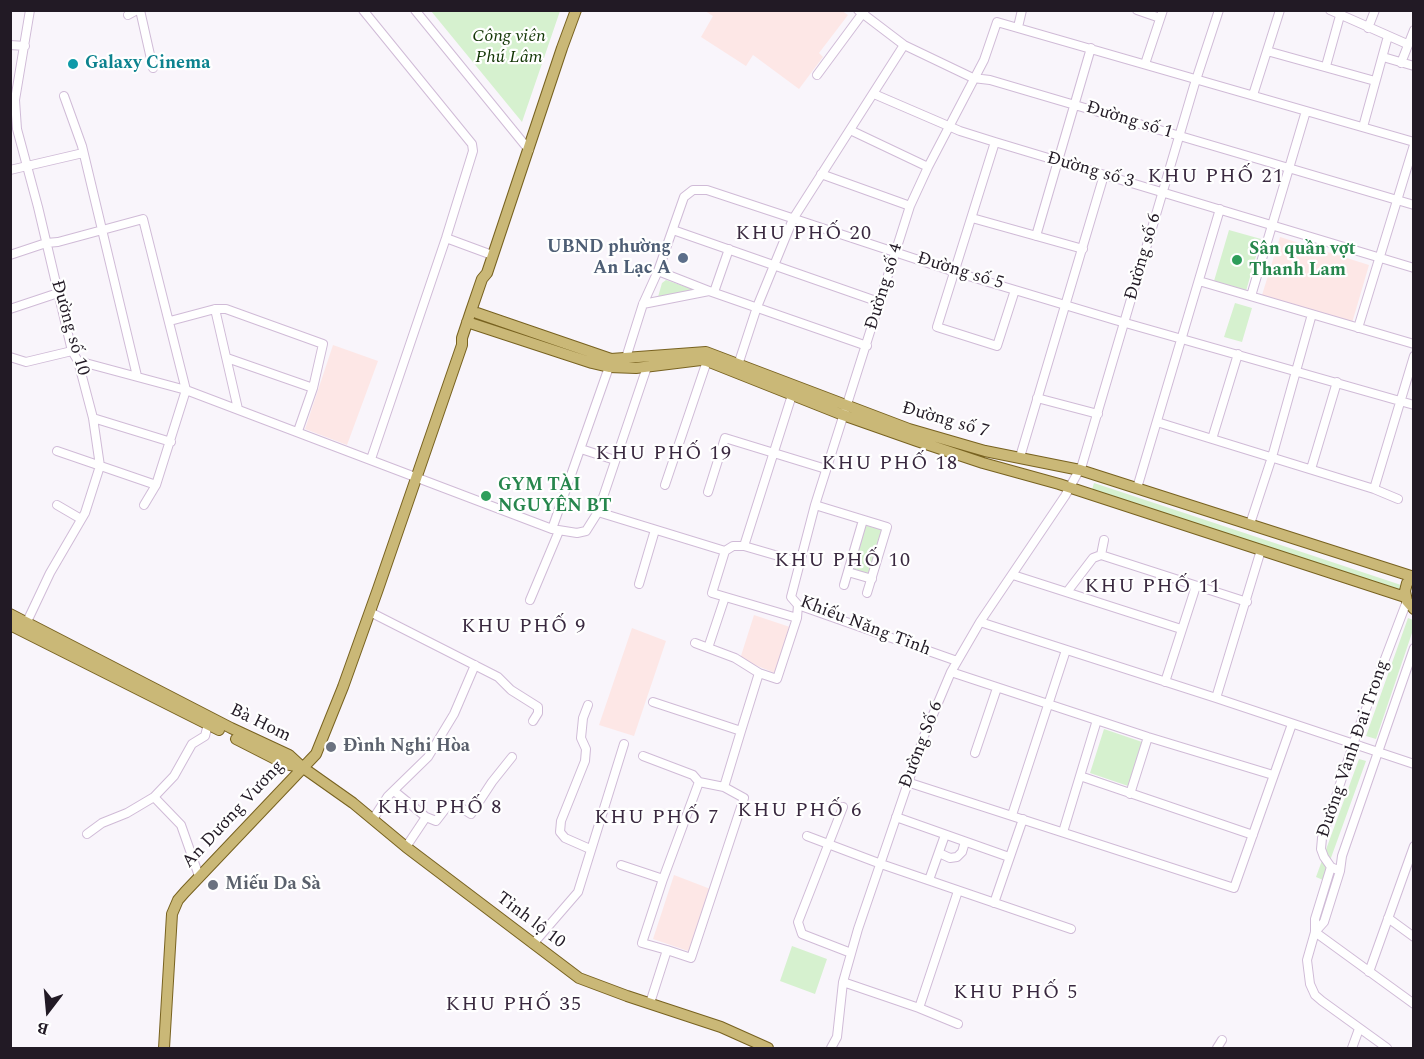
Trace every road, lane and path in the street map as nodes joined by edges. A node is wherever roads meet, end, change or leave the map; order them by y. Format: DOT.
graph roads {
  1 [pos="30,10"];
  2 [pos="139,10"];
  3 [pos="363,10"];
  4 [pos="415,10"];
  5 [pos="576,10"];
  6 [pos="1022,10"];
  7 [pos="1137,10"];
  8 [pos="1219,10"];
  9 [pos="1280,10"];
  10 [pos="1330,10"];
  11 [pos="1375,10"];
  12 [pos="862,11"];
  13 [pos="1341,13"];
  14 [pos="1161,14"];
  15 [pos="128,15"];
  16 [pos="1018,27"];
  17 [pos="1368,28"];
  18 [pos="1413,30"];
  19 [pos="1388,36"];
  20 [pos="1407,44"];
  21 [pos="10,45"];
  22 [pos="903,45"];
  23 [pos="25,46"];
  24 [pos="1091,48"];
  25 [pos="1267,51"];
  26 [pos="1383,57"];
  27 [pos="1401,63"];
  28 [pos="1145,64"];
  29 [pos="1326,66"];
  30 [pos="1413,66"];
  31 [pos="153,68"];
  32 [pos="818,75"];
  33 [pos="973,78"];
  34 [pos="1196,79"];
  35 [pos="1375,81"];
  36 [pos="874,94"];
  37 [pos="1253,95"];
  38 [pos="64,96"];
  39 [pos="13,99"];
  40 [pos="1075,104"];
  41 [pos="1306,111"];
  42 [pos="950,127"];
  43 [pos="14,128"];
  44 [pos="1363,128"];
  45 [pos="850,130"];
  46 [pos="1180,136"];
  47 [pos="995,142"];
  48 [pos="1413,144"];
  49 [pos="529,150"];
  50 [pos="83,153"];
  51 [pos="1059,162"];
  52 [pos="27,166"];
  53 [pos="928,167"];
  54 [pos="1289,168"];
  55 [pos="10,170"];
  56 [pos="821,174"];
  57 [pos="1104,175"];
  58 [pos="1162,192"];
  59 [pos="1397,200"];
  60 [pos="1413,205"];
  61 [pos="910,206"];
  62 [pos="1220,209"];
  63 [pos="972,218"];
  64 [pos="793,219"];
  65 [pos="1273,226"];
  66 [pos="102,230"];
  67 [pos="673,230"];
  68 [pos="1036,236"];
  69 [pos="446,238"];
  70 [pos="46,243"];
  71 [pos="729,249"];
  72 [pos="1083,249"];
  73 [pos="896,252"];
  74 [pos="10,255"];
  75 [pos="492,255"];
  76 [pos="1380,257"];
  77 [pos="774,265"];
  78 [pos="1413,268"];
  79 [pos="658,271"];
  80 [pos="955,272"];
  81 [pos="1199,281"];
  82 [pos="1015,290"];
  83 [pos="711,291"];
  84 [pos="58,293"];
  85 [pos="1251,296"];
  86 [pos="879,302"];
  87 [pos="643,304"];
  88 [pos="1066,306"];
  89 [pos="757,307"];
  90 [pos="10,309"];
  91 [pos="215,309"];
  92 [pos="1312,314"];
  93 [pos="472,317"];
  94 [pos="170,321"];
  95 [pos="1125,323"];
  96 [pos="1358,328"];
  97 [pos="1182,338"];
  98 [pos="1413,344"];
  99 [pos="867,346"];
  100 [pos="72,351"];
  101 [pos="1238,354"];
  102 [pos="1413,356"];
  103 [pos="10,357"];
  104 [pos="227,358"];
  105 [pos="78,361"];
  106 [pos="707,361"];
  107 [pos="625,363"];
  108 [pos="609,367"];
  109 [pos="647,367"];
  110 [pos="737,367"];
  111 [pos="1296,370"];
  112 [pos="137,376"];
  113 [pos="1337,382"];
  114 [pos="313,388"];
  115 [pos="186,390"];
  116 [pos="792,395"];
  117 [pos="1037,398"];
  118 [pos="1400,401"];
  119 [pos="1413,405"];
  120 [pos="238,409"];
  121 [pos="845,410"];
  122 [pos="1098,414"];
  123 [pos="93,418"];
  124 [pos="1157,422"];
  125 [pos="298,431"];
  126 [pos="1212,439"];
  127 [pos="171,442"];
  128 [pos="581,449"];
  129 [pos="57,451"];
  130 [pos="775,452"];
  131 [pos="1020,457"];
  132 [pos="1272,457"];
  133 [pos="371,459"];
  134 [pos="615,460"];
  135 [pos="100,466"];
  136 [pos="826,469"];
  137 [pos="1080,470"];
  138 [pos="1311,470"];
  139 [pos="416,477"];
  140 [pos="156,485"];
  141 [pos="665,485"];
  142 [pos="1070,488"];
  143 [pos="1137,488"];
  144 [pos="1374,489"];
  145 [pos="708,492"];
  146 [pos="1398,499"];
  147 [pos="57,505"];
  148 [pos="144,505"];
  149 [pos="815,505"];
  150 [pos="598,512"];
  151 [pos="81,519"];
  152 [pos="863,519"];
  153 [pos="1250,524"];
  154 [pos="556,530"];
  155 [pos="655,530"];
  156 [pos="1104,540"];
  157 [pos="744,546"];
  158 [pos="1261,550"];
  159 [pos="725,551"];
  160 [pos="1101,555"];
  161 [pos="800,562"];
  162 [pos="848,572"];
  163 [pos="1013,574"];
  164 [pos="1413,577"];
  165 [pos="872,579"];
  166 [pos="639,584"];
  167 [pos="844,585"];
  168 [pos="1196,586"];
  169 [pos="1067,592"];
  170 [pos="867,593"];
  171 [pos="725,597"];
  172 [pos="530,600"];
  173 [pos="1247,602"];
  174 [pos="1408,602"];
  175 [pos="798,605"];
  176 [pos="370,612"];
  177 [pos="10,614"];
  178 [pos="797,618"];
  179 [pos="980,622"];
  180 [pos="10,625"];
  181 [pos="24,627"];
  182 [pos="1181,629"];
  183 [pos="695,643"];
  184 [pos="708,648"];
  185 [pos="1413,648"];
  186 [pos="1066,650"];
  187 [pos="957,661"];
  188 [pos="475,664"];
  189 [pos="951,672"];
  190 [pos="759,673"];
  191 [pos="1165,682"];
  192 [pos="997,688"];
  193 [pos="1216,698"];
  194 [pos="653,702"];
  195 [pos="1048,704"];
  196 [pos="588,705"];
  197 [pos="1097,720"];
  198 [pos="209,721"];
  199 [pos="533,721"];
  200 [pos="1292,724"];
  201 [pos="741,731"];
  202 [pos="1148,737"];
  203 [pos="1354,743"];
  204 [pos="624,744"];
  205 [pos="975,753"];
  206 [pos="1378,753"];
  207 [pos="643,756"];
  208 [pos="512,757"];
  209 [pos="1413,765"];
  210 [pos="302,767"];
  211 [pos="1273,775"];
  212 [pos="1080,776"];
  213 [pos="699,782"];
  214 [pos="908,782"];
  215 [pos="724,787"];
  216 [pos="394,791"];
  217 [pos="1130,794"];
  218 [pos="154,797"];
  219 [pos="843,807"];
  220 [pos="1012,815"];
  221 [pos="426,817"];
  222 [pos="896,817"];
  223 [pos="373,819"];
  224 [pos="1023,819"];
  225 [pos="1063,832"];
  226 [pos="87,834"];
  227 [pos="945,835"];
  228 [pos="1253,835"];
  229 [pos="807,836"];
  230 [pos="965,842"];
  231 [pos="829,844"];
  232 [pos="1413,846"];
  233 [pos="406,847"];
  234 [pos="590,849"];
  235 [pos="939,853"];
  236 [pos="1010,856"];
  237 [pos="880,864"];
  238 [pos="621,865"];
  239 [pos="1331,867"];
  240 [pos="1340,871"];
  241 [pos="199,876"];
  242 [pos="663,879"];
  243 [pos="929,880"];
  244 [pos="958,891"];
  245 [pos="994,903"];
  246 [pos="1388,918"];
  247 [pos="1071,929"];
  248 [pos="1316,932"];
  249 [pos="1413,937"];
  250 [pos="533,944"];
  251 [pos="667,950"];
  252 [pos="851,952"];
  253 [pos="1369,972"];
  254 [pos="843,982"];
  255 [pos="650,1004"];
  256 [pos="1413,1004"];
  257 [pos="919,1008"];
  258 [pos="958,1024"];
  259 [pos="1359,1029"];
  260 [pos="164,1048"];
  261 [pos="768,1048"];
  262 [pos="831,1048"];
  263 [pos="1352,1048"];
  264 [pos="1387,1048"];
  1 -- 23 [label="street, Đường số 10"];
  2 -- 15 [label="street"];
  2 -- 31 [label="street"];
  3 -- 69 [label="street"];
  4 -- 49 [label="street"];
  5 -- 49 [label="main road, An Dương Vương"];
  6 -- 16 [label="street"];
  7 -- 14 [label="street"];
  8 -- 34 [label="street, Đường số 6"];
  9 -- 25 [label="street"];
  10 -- 13 [label="street"];
  11 -- 17 [label="street"];
  12 -- 22 [label="street, Đường số 1"];
  12 -- 32 [label="street"];
  13 -- 17 [label="street"];
  13 -- 29 [label="street"];
  14 -- 28 [label="street"];
  16 -- 24 [label="street"];
  16 -- 33 [label="street, Đường số 4"];
  17 -- 19 [label="street"];
  18 -- 20 [label="street"];
  19 -- 20 [label="street"];
  19 -- 26 [label="street"];
  20 -- 27 [label="street"];
  21 -- 23 [label="street"];
  22 -- 33 [label="street, Đường số 1"];
  22 -- 36 [label="street"];
  23 -- 39 [label="street, Đường số 10"];
  24 -- 28 [label="street"];
  24 -- 40 [label="street"];
  25 -- 29 [label="street"];
  25 -- 37 [label="street"];
  26 -- 27 [label="street"];
  26 -- 35 [label="street"];
  27 -- 30 [label="street"];
  28 -- 34 [label="street"];
  29 -- 35 [label="street"];
  33 -- 40 [label="street, Đường số 1"];
  33 -- 42 [label="street, Đường số 4"];
  34 -- 37 [label="street"];
  34 -- 46 [label="street, Đường số 6"];
  35 -- 44 [label="street"];
  36 -- 42 [label="street, Đường số 3"];
  36 -- 45 [label="street"];
  37 -- 41 [label="street"];
  38 -- 50 [label="street"];
  39 -- 43 [label="street, Đường số 10"];
  40 -- 46 [label="street, Đường số 1"];
  40 -- 51 [label="street"];
  41 -- 44 [label="street"];
  41 -- 54 [label="street"];
  42 -- 47 [label="street, Đường số 3"];
  42 -- 53 [label="street, Đường số 4"];
  43 -- 52 [label="street, Đường số 10"];
  44 -- 48 [label="street"];
  45 -- 53 [label="street"];
  45 -- 56 [label="street"];
  46 -- 54 [label="street, Đường số 1"];
  46 -- 58 [label="street, Đường số 6"];
  47 -- 51 [label="street, Đường số 3"];
  47 -- 63 [label="street"];
  48 -- 59 [label="street"];
  49 -- 75 [label="main road, An Dương Vương"];
  50 -- 52 [label="street"];
  50 -- 66 [label="street"];
  51 -- 57 [label="street, Đường số 3"];
  51 -- 68 [label="street"];
  52 -- 55 [label="street"];
  52 -- 70 [label="street, Đường số 10"];
  53 -- 61 [label="street, Đường số 4"];
  54 -- 59 [label="street, Đường số 1"];
  54 -- 65 [label="street"];
  56 -- 61 [label="street"];
  56 -- 64 [label="street"];
  57 -- 58 [label="street, Đường số 3"];
  57 -- 72 [label="street"];
  58 -- 62 [label="street, Đường số 3"];
  58 -- 95 [label="street, Đường số 6"];
  59 -- 60 [label="street, Đường số 1"];
  59 -- 76 [label="street"];
  61 -- 73 [label="street, Đường số 4"];
  62 -- 65 [label="street, Đường số 3"];
  62 -- 81 [label="street"];
  63 -- 68 [label="street"];
  63 -- 80 [label="street"];
  64 -- 67 [label="street, Đường số 5"];
  64 -- 73 [label="street, Đường số 5"];
  64 -- 77 [label="street"];
  65 -- 76 [label="street, Đường số 3"];
  65 -- 85 [label="street"];
  66 -- 70 [label="street"];
  66 -- 94 [label="street"];
  66 -- 112 [label="street"];
  67 -- 71 [label="street"];
  67 -- 79 [label="street, Đường số 5"];
  68 -- 72 [label="street"];
  69 -- 75 [label="street"];
  69 -- 133 [label="street"];
  70 -- 74 [label="street"];
  70 -- 84 [label="street, Đường số 10"];
  71 -- 77 [label="street"];
  71 -- 83 [label="street"];
  72 -- 88 [label="street"];
  73 -- 80 [label="street, Đường số 5"];
  73 -- 86 [label="street, Đường số 4"];
  75 -- 93 [label="main road, An Dương Vương"];
  76 -- 78 [label="street, Đường số 3"];
  76 -- 96 [label="street"];
  77 -- 86 [label="street"];
  77 -- 89 [label="street"];
  79 -- 83 [label="street"];
  79 -- 87 [label="street, Đường số 5"];
  80 -- 82 [label="street, Đường số 5"];
  80 -- 82 [label="street"];
  81 -- 85 [label="street"];
  81 -- 97 [label="street"];
  82 -- 88 [label="street, Đường số 5"];
  83 -- 87 [label="street"];
  83 -- 89 [label="street"];
  84 -- 90 [label="street"];
  84 -- 100 [label="street, Đường số 10"];
  85 -- 92 [label="street"];
  86 -- 99 [label="street, Đường số 4"];
  87 -- 107 [label="street, Đường số 5"];
  88 -- 95 [label="street, Đường số 5"];
  88 -- 117 [label="street"];
  89 -- 99 [label="street"];
  89 -- 110 [label="street"];
  91 -- 94 [label="street"];
  91 -- 104 [label="street"];
  91 -- 114 [label="street"];
  92 -- 96 [label="street"];
  92 -- 111 [label="street"];
  93 -- 107 [label="main road, Đường số 7"];
  93 -- 108 [label="main road, Đường số 7"];
  93 -- 139 [label="main road, An Dương Vương"];
  94 -- 115 [label="street"];
  95 -- 97 [label="street, Đường số 5"];
  95 -- 122 [label="street, Đường số 6"];
  96 -- 98 [label="street"];
  97 -- 101 [label="street, Đường số 5"];
  97 -- 124 [label="street"];
  99 -- 121 [label="street, Đường số 4"];
  100 -- 103 [label="street"];
  100 -- 105 [label="street, Đường số 10"];
  101 -- 111 [label="street, Đường số 5"];
  101 -- 126 [label="street"];
  102 -- 118 [label="street"];
  104 -- 114 [label="street"];
  104 -- 120 [label="street"];
  105 -- 112 [label="street"];
  105 -- 123 [label="street, Đường số 10"];
  106 -- 109 [label="main road, Đường số 7"];
  106 -- 110 [label="main road, Đường số 7"];
  106 -- 141 [label="street"];
  107 -- 108 [label="main road, Đường số 7"];
  107 -- 109 [label="main road, Đường số 7"];
  107 -- 110 [label="main road, Đường số 7"];
  108 -- 128 [label="street"];
  109 -- 134 [label="street"];
  110 -- 116 [label="main road, Đường số 7"];
  110 -- 121 [label="main road, Đường số 7"];
  111 -- 113 [label="street, Đường số 5"];
  111 -- 132 [label="street"];
  112 -- 115 [label="street"];
  113 -- 118 [label="street, Đường số 5"];
  113 -- 138 [label="street"];
  114 -- 125 [label="street"];
  115 -- 120 [label="street"];
  115 -- 127 [label="street"];
  116 -- 121 [label="main road, Đường số 7"];
  116 -- 130 [label="street"];
  117 -- 122 [label="street"];
  117 -- 131 [label="street"];
  118 -- 119 [label="street, Đường số 5"];
  118 -- 144 [label="street"];
  120 -- 125 [label="street"];
  121 -- 131 [label="main road, Đường số 7"];
  121 -- 136 [label="street, Đường số 4"];
  121 -- 142 [label="main road, Đường số 7"];
  122 -- 137 [label="street, Đường số 6"];
  123 -- 127 [label="street"];
  123 -- 135 [label="street, Đường số 10"];
  124 -- 126 [label="street"];
  124 -- 143 [label="street"];
  125 -- 133 [label="street"];
  126 -- 132 [label="street"];
  127 -- 140 [label="street"];
  128 -- 134 [label="street"];
  128 -- 154 [label="street"];
  129 -- 135 [label="street"];
  130 -- 136 [label="street"];
  130 -- 145 [label="street"];
  130 -- 157 [label="street"];
  131 -- 137 [label="main road, Đường số 7"];
  132 -- 138 [label="street"];
  132 -- 153 [label="street"];
  133 -- 139 [label="street"];
  134 -- 150 [label="street"];
  135 -- 140 [label="street"];
  135 -- 151 [label="street, Đường số 10"];
  136 -- 149 [label="street, Đường số 4"];
  137 -- 142 [label="street, Đường Số 6"];
  137 -- 143 [label="main road, Đường số 7"];
  138 -- 144 [label="street"];
  139 -- 154 [label="street"];
  139 -- 176 [label="main road, An Dương Vương"];
  140 -- 148 [label="street"];
  142 -- 158 [label="main road, Đường số 7"];
  142 -- 163 [label="street, Đường Số 6"];
  143 -- 153 [label="main road, Đường số 7"];
  144 -- 146 [label="street"];
  147 -- 151 [label="street"];
  149 -- 152 [label="street"];
  149 -- 161 [label="street, Đường số 4"];
  150 -- 154 [label="street"];
  150 -- 155 [label="street"];
  151 -- 181 [label="street, Đường số 10"];
  152 -- 162 [label="street"];
  152 -- 165 [label="street"];
  153 -- 164 [label="main road, Đường số 7"];
  154 -- 172 [label="street"];
  155 -- 159 [label="street"];
  155 -- 166 [label="street"];
  156 -- 160 [label="street"];
  157 -- 159 [label="street"];
  157 -- 161 [label="street"];
  158 -- 173 [label="street"];
  158 -- 174 [label="main road, Đường số 7"];
  159 -- 171 [label="street"];
  160 -- 168 [label="street"];
  160 -- 169 [label="street"];
  161 -- 175 [label="street, Khiếu Năng Tĩnh"];
  162 -- 165 [label="street"];
  162 -- 167 [label="street"];
  163 -- 169 [label="street"];
  163 -- 179 [label="street, Đường Số 6"];
  164 -- 174 [label="main road"];
  165 -- 170 [label="street"];
  168 -- 173 [label="street"];
  168 -- 182 [label="street"];
  169 -- 182 [label="street"];
  171 -- 178 [label="street"];
  171 -- 184 [label="street"];
  173 -- 193 [label="street"];
  174 -- 203 [label="street, Đường Vành Đai Trong"];
  175 -- 178 [label="street"];
  175 -- 187 [label="street, Khiếu Năng Tĩnh"];
  176 -- 188 [label="street"];
  176 -- 210 [label="main road, An Dương Vương"];
  177 -- 181 [label="main road, Bà Hom"];
  178 -- 190 [label="street"];
  179 -- 186 [label="street"];
  179 -- 187 [label="street, Đường Số 6"];
  180 -- 181 [label="main road, Bà Hom"];
  181 -- 198 [label="main road, Bà Hom"];
  182 -- 191 [label="street"];
  183 -- 184 [label="street"];
  184 -- 190 [label="street"];
  185 -- 206 [label="street, Đường Vành Đai Trong"];
  186 -- 191 [label="street"];
  186 -- 195 [label="street"];
  187 -- 189 [label="street, Đường Số 6"];
  188 -- 199 [label="street"];
  188 -- 216 [label="street"];
  189 -- 192 [label="street"];
  189 -- 214 [label="street, Đường Số 6"];
  190 -- 201 [label="street"];
  191 -- 193 [label="street"];
  192 -- 195 [label="street"];
  192 -- 205 [label="street"];
  193 -- 200 [label="street"];
  194 -- 201 [label="street"];
  195 -- 197 [label="street"];
  195 -- 220 [label="street"];
  196 -- 234 [label="street"];
  197 -- 202 [label="street"];
  197 -- 212 [label="street"];
  198 -- 210 [label="main road, Bà Hom"];
  198 -- 218 [label="street"];
  200 -- 203 [label="street"];
  200 -- 211 [label="street"];
  201 -- 215 [label="street"];
  202 -- 211 [label="street"];
  202 -- 217 [label="street"];
  203 -- 206 [label="street"];
  203 -- 239 [label="street, Đường Vành Đai Trong"];
  204 -- 234 [label="street"];
  206 -- 209 [label="street"];
  206 -- 240 [label="street, Đường Vành Đai Trong"];
  207 -- 213 [label="street"];
  208 -- 221 [label="street"];
  210 -- 223 [label="main road, Tỉnh lộ 10"];
  210 -- 241 [label="main road, An Dương Vương"];
  211 -- 228 [label="street"];
  212 -- 217 [label="street"];
  212 -- 225 [label="street"];
  213 -- 215 [label="street"];
  213 -- 242 [label="street"];
  214 -- 220 [label="street"];
  214 -- 222 [label="street, Đường Số 6"];
  215 -- 251 [label="street"];
  216 -- 221 [label="street"];
  216 -- 223 [label="street"];
  217 -- 228 [label="street"];
  218 -- 226 [label="street"];
  218 -- 241 [label="street"];
  219 -- 231 [label="street"];
  220 -- 224 [label="street"];
  221 -- 233 [label="street"];
  222 -- 227 [label="street"];
  222 -- 237 [label="street, Đường Số 6"];
  223 -- 233 [label="main road, Tỉnh lộ 10"];
  224 -- 225 [label="street"];
  224 -- 236 [label="street"];
  225 -- 228 [label="street"];
  227 -- 230 [label="street"];
  227 -- 235 [label="street"];
  229 -- 231 [label="street"];
  230 -- 235 [label="street"];
  230 -- 236 [label="street"];
  231 -- 237 [label="street"];
  231 -- 252 [label="street"];
  232 -- 246 [label="street"];
  233 -- 250 [label="main road, Tỉnh lộ 10"];
  234 -- 250 [label="street"];
  235 -- 243 [label="street"];
  236 -- 245 [label="street"];
  237 -- 243 [label="street"];
  237 -- 252 [label="street, Đường Số 6"];
  238 -- 242 [label="street"];
  239 -- 240 [label="street"];
  239 -- 248 [label="street, Đường Vành Đai Trong"];
  240 -- 248 [label="street, Đường Vành Đai Trong"];
  241 -- 260 [label="main road, An Dương Vương"];
  242 -- 251 [label="street"];
  243 -- 244 [label="street"];
  244 -- 245 [label="street"];
  244 -- 257 [label="street"];
  245 -- 247 [label="street"];
  246 -- 249 [label="street"];
  246 -- 253 [label="street"];
  248 -- 253 [label="street"];
  248 -- 259 [label="street, Đường Vành Đai Trong"];
  250 -- 255 [label="main road, Tỉnh lộ 10"];
  251 -- 255 [label="street"];
  252 -- 254 [label="street, Đường Số 6"];
  253 -- 256 [label="street"];
  254 -- 257 [label="street"];
  254 -- 262 [label="street, Đường Số 6"];
  255 -- 261 [label="main road, Tỉnh lộ 10"];
  257 -- 258 [label="street"];
  259 -- 263 [label="street"];
  259 -- 264 [label="street"];
}
